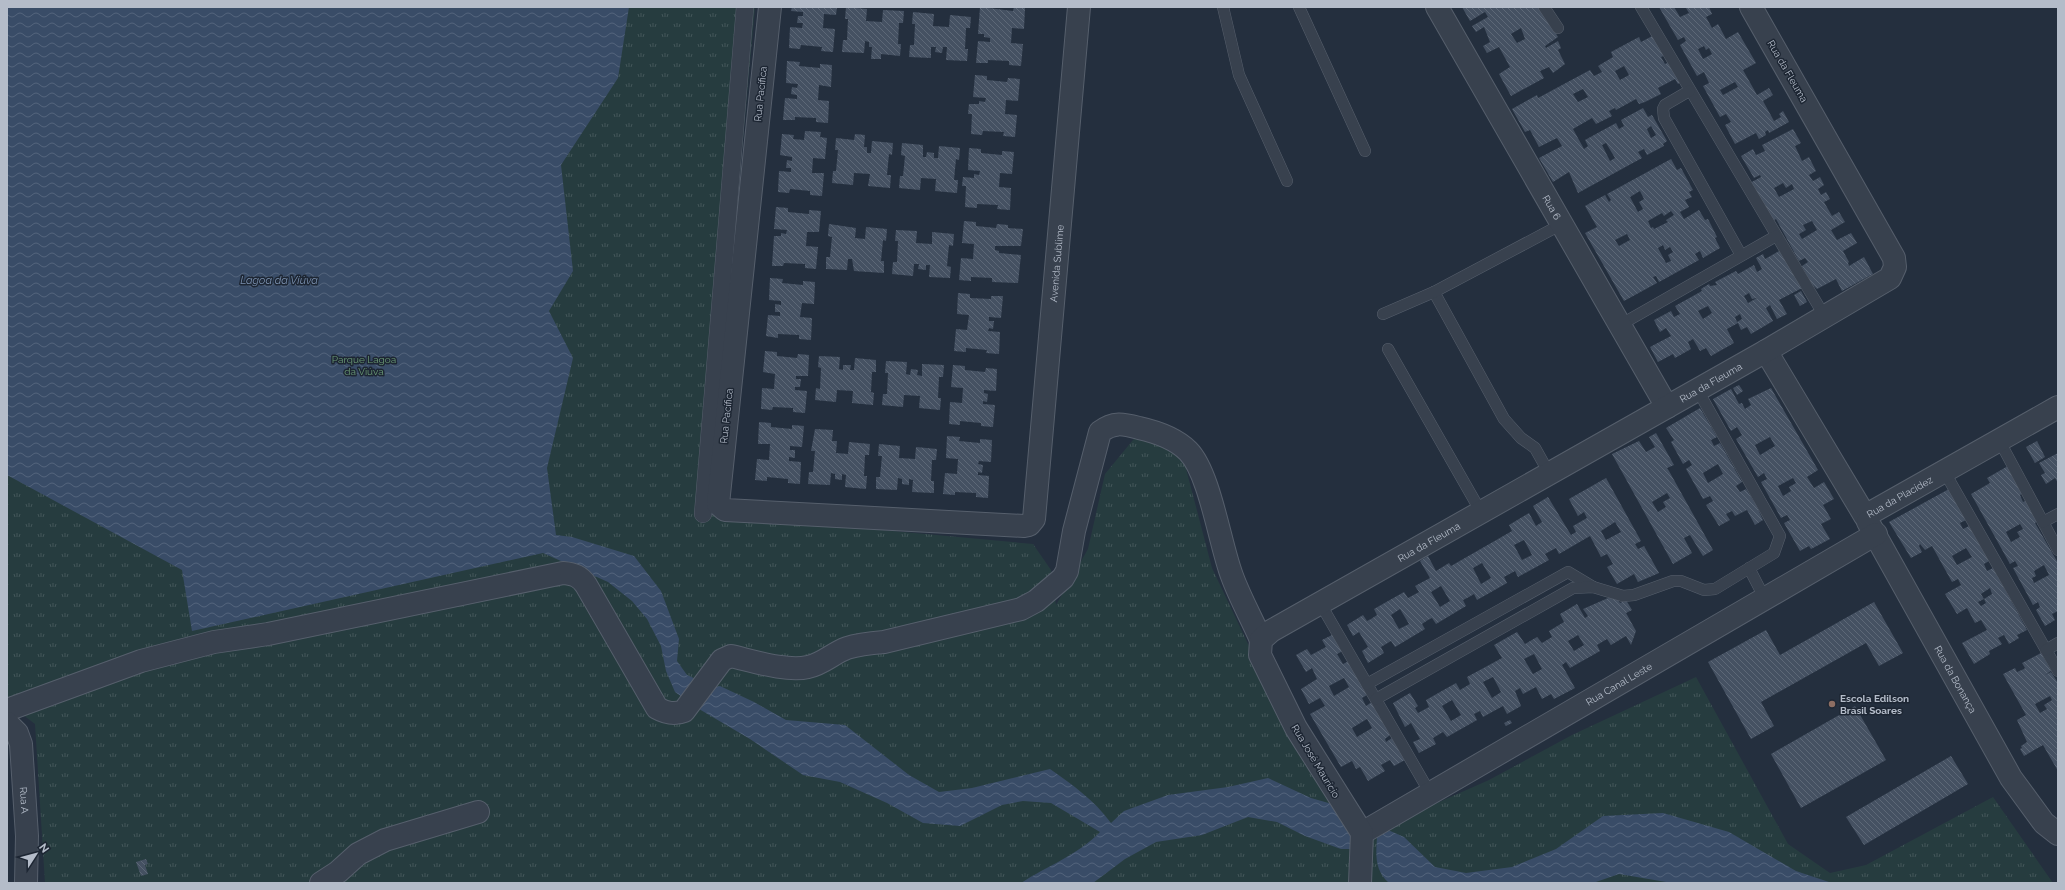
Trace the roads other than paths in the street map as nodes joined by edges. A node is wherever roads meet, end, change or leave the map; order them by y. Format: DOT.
graph roads {
  1 [pos="745,7"];
  2 [pos="770,7"];
  3 [pos="1078,7"];
  4 [pos="1223,7"];
  5 [pos="1299,7"];
  6 [pos="1437,7"];
  7 [pos="1544,7"];
  8 [pos="1641,7"];
  9 [pos="1751,7"];
  10 [pos="1558,28"];
  11 [pos="1690,91"];
  12 [pos="1365,151"];
  13 [pos="1287,181"];
  14 [pos="1562,224"];
  15 [pos="1776,236"];
  16 [pos="1741,255"];
  17 [pos="1434,292"];
  18 [pos="1383,314"];
  19 [pos="1825,317"];
  20 [pos="1620,325"];
  21 [pos="1388,350"];
  22 [pos="1766,351"];
  23 [pos="1697,389"];
  24 [pos="1667,407"];
  25 [pos="2058,407"];
  26 [pos="1998,440"];
  27 [pos="1944,470"];
  28 [pos="1549,473"];
  29 [pos="1481,512"];
  30 [pos="703,514"];
  31 [pos="2058,514"];
  32 [pos="1865,516"];
  33 [pos="1034,519"];
  34 [pos="2043,522"];
  35 [pos="1876,534"];
  36 [pos="2058,550"];
  37 [pos="1749,568"];
  38 [pos="1593,587"];
  39 [pos="1765,599"];
  40 [pos="1320,603"];
  41 [pos="1261,640"];
  42 [pos="2058,643"];
  43 [pos="2046,650"];
  44 [pos="2058,671"];
  45 [pos="1367,684"];
  46 [pos="1376,699"];
  47 [pos="7,710"];
  48 [pos="7,723"];
  49 [pos="1430,793"];
  50 [pos="478,812"];
  51 [pos="1362,833"];
  52 [pos="2058,834"];
  53 [pos="26,883"];
  54 [pos="321,883"];
  55 [pos="1360,883"];
  1 -- 30 [label="street"];
  2 -- 33 [label="street, Rua Pacífica"];
  3 -- 33 [label="street, Avenida Sublime"];
  4 -- 13 [label="lane"];
  5 -- 12 [label="lane"];
  6 -- 14 [label="street, Rua 6"];
  7 -- 10 [label="lane"];
  8 -- 11 [label="lane"];
  9 -- 19 [label="street, Rua da Fleuma"];
  11 -- 15 [label="lane"];
  11 -- 16 [label="lane"];
  14 -- 17 [label="lane"];
  14 -- 20 [label="street, Rua 6"];
  15 -- 16 [label="lane"];
  15 -- 19 [label="lane"];
  16 -- 20 [label="lane"];
  17 -- 18 [label="lane"];
  17 -- 28 [label="lane"];
  19 -- 22 [label="street, Rua da Fleuma"];
  20 -- 24 [label="street, Rua 6"];
  21 -- 29 [label="lane"];
  22 -- 23 [label="street, Rua da Fleuma"];
  22 -- 32 [label="street, Rua da Placidez"];
  23 -- 24 [label="street, Rua da Fleuma"];
  23 -- 37 [label="lane"];
  24 -- 28 [label="street, Rua da Fleuma"];
  25 -- 26 [label="street, Rua da Placidez"];
  26 -- 27 [label="street, Rua da Placidez"];
  26 -- 34 [label="lane"];
  27 -- 32 [label="street, Rua da Placidez"];
  27 -- 43 [label="lane"];
  28 -- 29 [label="street, Rua da Fleuma"];
  29 -- 40 [label="street, Rua da Fleuma"];
  31 -- 34 [label="lane"];
  32 -- 35 [label="street, Rua da Bonança"];
  34 -- 36 [label="lane"];
  35 -- 39 [label="street, Rua Canal Leste"];
  35 -- 52 [label="street, Rua da Bonança"];
  37 -- 38 [label="lane"];
  37 -- 39 [label="lane"];
  38 -- 45 [label="lane"];
  38 -- 46 [label="lane"];
  39 -- 49 [label="street, Rua Canal Leste"];
  40 -- 41 [label="street, Rua da Fleuma"];
  40 -- 45 [label="lane"];
  41 -- 47 [label="street, Rua José Maurício"];
  41 -- 51 [label="street, Rua José Maurício"];
  42 -- 43 [label="lane"];
  43 -- 44 [label="lane"];
  45 -- 46 [label="lane"];
  46 -- 49 [label="lane"];
  48 -- 53 [label="street, Rua A"];
  49 -- 51 [label="street, Rua Canal Leste"];
  50 -- 54 [label="street"];
  51 -- 55 [label="street"];
}
